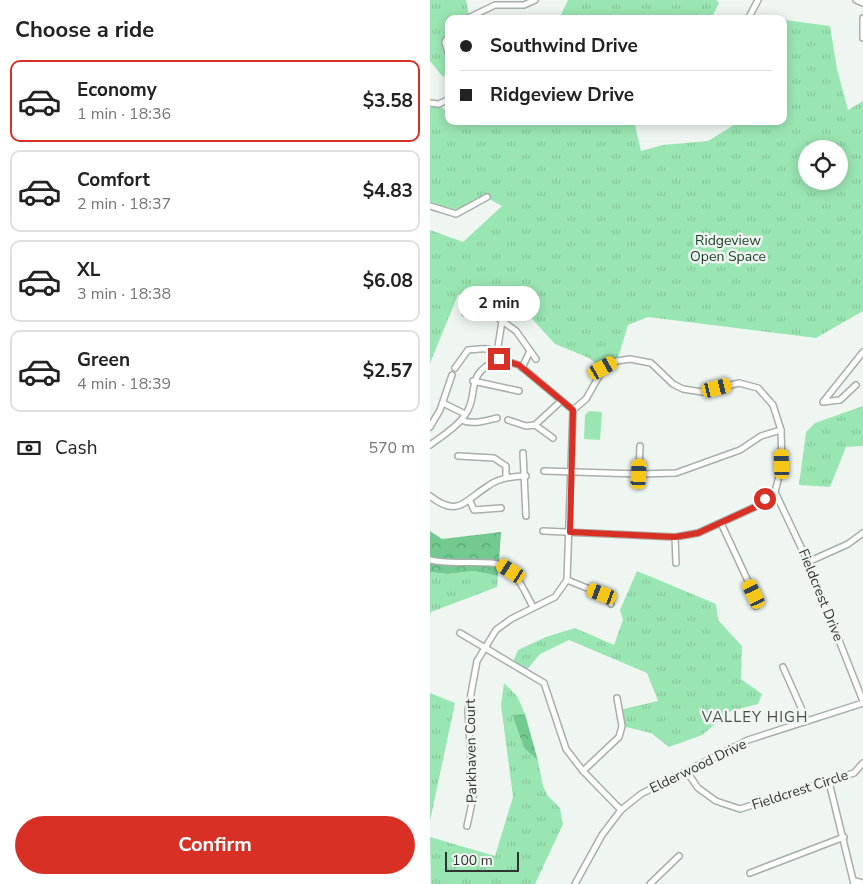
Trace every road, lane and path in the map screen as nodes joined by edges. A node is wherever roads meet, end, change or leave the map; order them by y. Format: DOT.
graph roads {
  1 [pos="535,0"];
  2 [pos="758,0"];
  3 [pos="856,0"];
  4 [pos="863,3"];
  5 [pos="474,15"];
  6 [pos="750,15"];
  7 [pos="863,18"];
  8 [pos="863,38"];
  9 [pos="445,101"];
  10 [pos="430,103"];
  11 [pos="487,198"];
  12 [pos="430,206"];
  13 [pos="466,313"];
  14 [pos="502,321"];
  15 [pos="530,352"];
  16 [pos="863,352"];
  17 [pos="497,353"];
  18 [pos="499,359"];
  19 [pos="536,359"];
  20 [pos="455,368"];
  21 [pos="522,368"];
  22 [pos="452,375"];
  23 [pos="473,381"];
  24 [pos="856,386"];
  25 [pos="519,391"];
  26 [pos="561,400"];
  27 [pos="442,403"];
  28 [pos="573,410"];
  29 [pos="465,414"];
  30 [pos="498,418"];
  31 [pos="461,420"];
  32 [pos="508,420"];
  33 [pos="535,425"];
  34 [pos="430,427"];
  35 [pos="781,430"];
  36 [pos="553,438"];
  37 [pos="430,445"];
  38 [pos="640,446"];
  39 [pos="523,453"];
  40 [pos="458,456"];
  41 [pos="570,470"];
  42 [pos="544,471"];
  43 [pos="639,474"];
  44 [pos="526,476"];
  45 [pos="506,477"];
  46 [pos="775,492"];
  47 [pos="430,496"];
  48 [pos="470,501"];
  49 [pos="501,508"];
  50 [pos="526,516"];
  51 [pos="721,522"];
  52 [pos="543,531"];
  53 [pos="570,532"];
  54 [pos="863,533"];
  55 [pos="675,537"];
  56 [pos="430,560"];
  57 [pos="808,562"];
  58 [pos="676,563"];
  59 [pos="566,580"];
  60 [pos="611,604"];
  61 [pos="756,606"];
  62 [pos="534,607"];
  63 [pos="460,633"];
  64 [pos="484,648"];
  65 [pos="783,667"];
  66 [pos="617,698"];
  67 [pos="863,702"];
  68 [pos="807,721"];
  69 [pos="863,763"];
  70 [pos="583,771"];
  71 [pos="687,772"];
  72 [pos="829,782"];
  73 [pos="621,810"];
  74 [pos="467,826"];
  75 [pos="844,837"];
  76 [pos="679,856"];
  77 [pos="750,873"];
  78 [pos="855,883"];
  79 [pos="863,883"];
  80 [pos="575,884"];
  81 [pos="650,884"];
  1 -- 5 [label="street"];
  2 -- 6 [label="street"];
  3 -- 4 [label="street"];
  7 -- 8 [label="street"];
  9 -- 10 [label="street"];
  11 -- 12 [label="street"];
  13 -- 14 [label="street"];
  14 -- 15 [label="street"];
  14 -- 17 [label="street"];
  15 -- 19 [label="street"];
  15 -- 21 [label="street"];
  16 -- 24 [label="street"];
  17 -- 18 [label="street"];
  17 -- 20 [label="street"];
  18 -- 21 [label="street"];
  18 -- 23 [label="street"];
  21 -- 26 [label="street"];
  22 -- 27 [label="street"];
  23 -- 25 [label="street"];
  23 -- 29 [label="street"];
  26 -- 28 [label="street"];
  26 -- 33 [label="street"];
  27 -- 29 [label="street"];
  27 -- 34 [label="street"];
  28 -- 35 [label="street"];
  28 -- 41 [label="street"];
  29 -- 31 [label="street"];
  30 -- 31 [label="street"];
  31 -- 37 [label="street"];
  32 -- 33 [label="street"];
  33 -- 36 [label="street"];
  35 -- 43 [label="street"];
  35 -- 46 [label="street"];
  38 -- 43 [label="street"];
  39 -- 44 [label="street"];
  40 -- 45 [label="street"];
  41 -- 42 [label="street"];
  41 -- 43 [label="street"];
  41 -- 53 [label="street"];
  44 -- 45 [label="street"];
  44 -- 50 [label="street"];
  45 -- 48 [label="street"];
  46 -- 51 [label="street"];
  46 -- 57 [label="street, Fieldcrest Drive"];
  47 -- 48 [label="street"];
  48 -- 49 [label="street"];
  51 -- 55 [label="street"];
  51 -- 61 [label="street"];
  52 -- 53 [label="street"];
  53 -- 55 [label="street"];
  53 -- 59 [label="street"];
  54 -- 57 [label="street"];
  55 -- 58 [label="street"];
  56 -- 62 [label="street"];
  57 -- 67 [label="street, Fieldcrest Drive"];
  59 -- 60 [label="street"];
  59 -- 62 [label="street, Parkhaven Court"];
  62 -- 64 [label="street, Parkhaven Court"];
  63 -- 64 [label="street"];
  64 -- 70 [label="street"];
  64 -- 74 [label="street, Parkhaven Court"];
  65 -- 68 [label="street"];
  66 -- 70 [label="street"];
  67 -- 68 [label="street, Elderwood Drive"];
  68 -- 71 [label="street, Elderwood Drive"];
  69 -- 72 [label="street, Fieldcrest Circle"];
  70 -- 73 [label="street"];
  71 -- 72 [label="street, Fieldcrest Circle"];
  71 -- 73 [label="street, Elderwood Drive"];
  72 -- 75 [label="street"];
  73 -- 80 [label="street, Elderwood Drive"];
  75 -- 77 [label="street"];
  75 -- 78 [label="street"];
  76 -- 81 [label="street"];
  78 -- 79 [label="street"];
}
